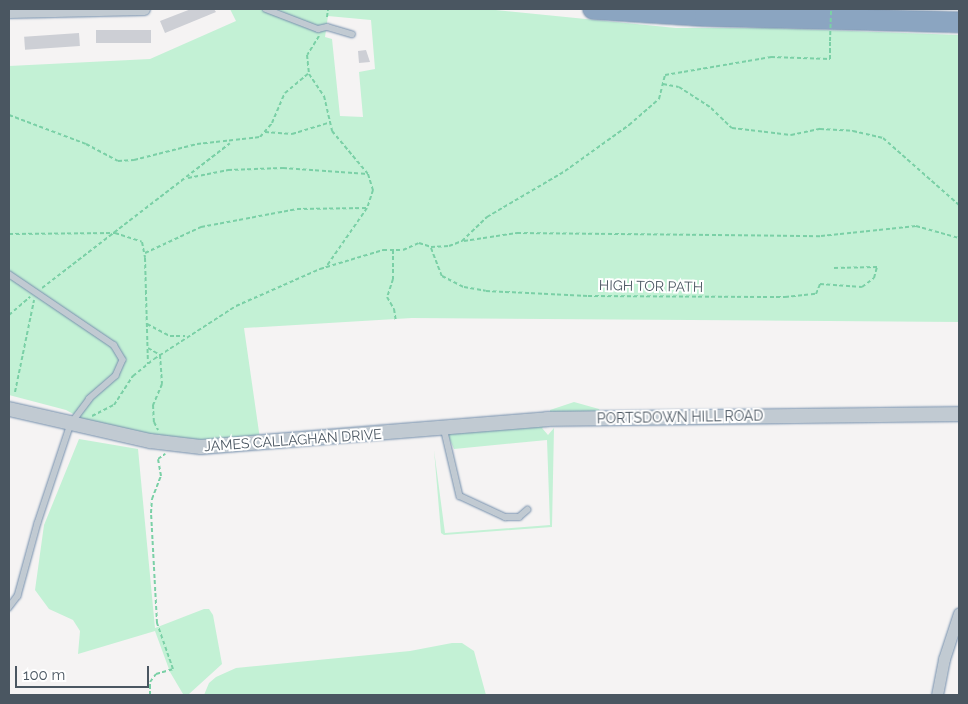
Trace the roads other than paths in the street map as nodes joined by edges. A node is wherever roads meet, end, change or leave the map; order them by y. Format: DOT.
graph roads {
  1 [pos="144,9"];
  2 [pos="266,9"];
  3 [pos="593,9"];
  4 [pos="9,12"];
  5 [pos="959,22"];
  6 [pos="352,34"];
  7 [pos="9,274"];
  8 [pos="9,409"];
  9 [pos="959,414"];
  10 [pos="71,424"];
  11 [pos="444,428"];
  12 [pos="402,432"];
  13 [pos="527,510"];
  14 [pos="9,608"];
  15 [pos="959,612"];
  16 [pos="937,695"];
  1 -- 4 [label="street"];
  2 -- 6 [label="lane"];
  3 -- 5 [label="highway"];
  7 -- 10 [label="lane"];
  8 -- 10 [label="street, JAMES CALLAGHAN DRIVE"];
  9 -- 11 [label="street, PORTSDOWN HILL ROAD"];
  10 -- 12 [label="street, JAMES CALLAGHAN DRIVE"];
  10 -- 14 [label="lane"];
  11 -- 12 [label="street, PORTSDOWN HILL ROAD"];
  11 -- 13 [label="lane"];
  15 -- 16 [label="street"];
}
